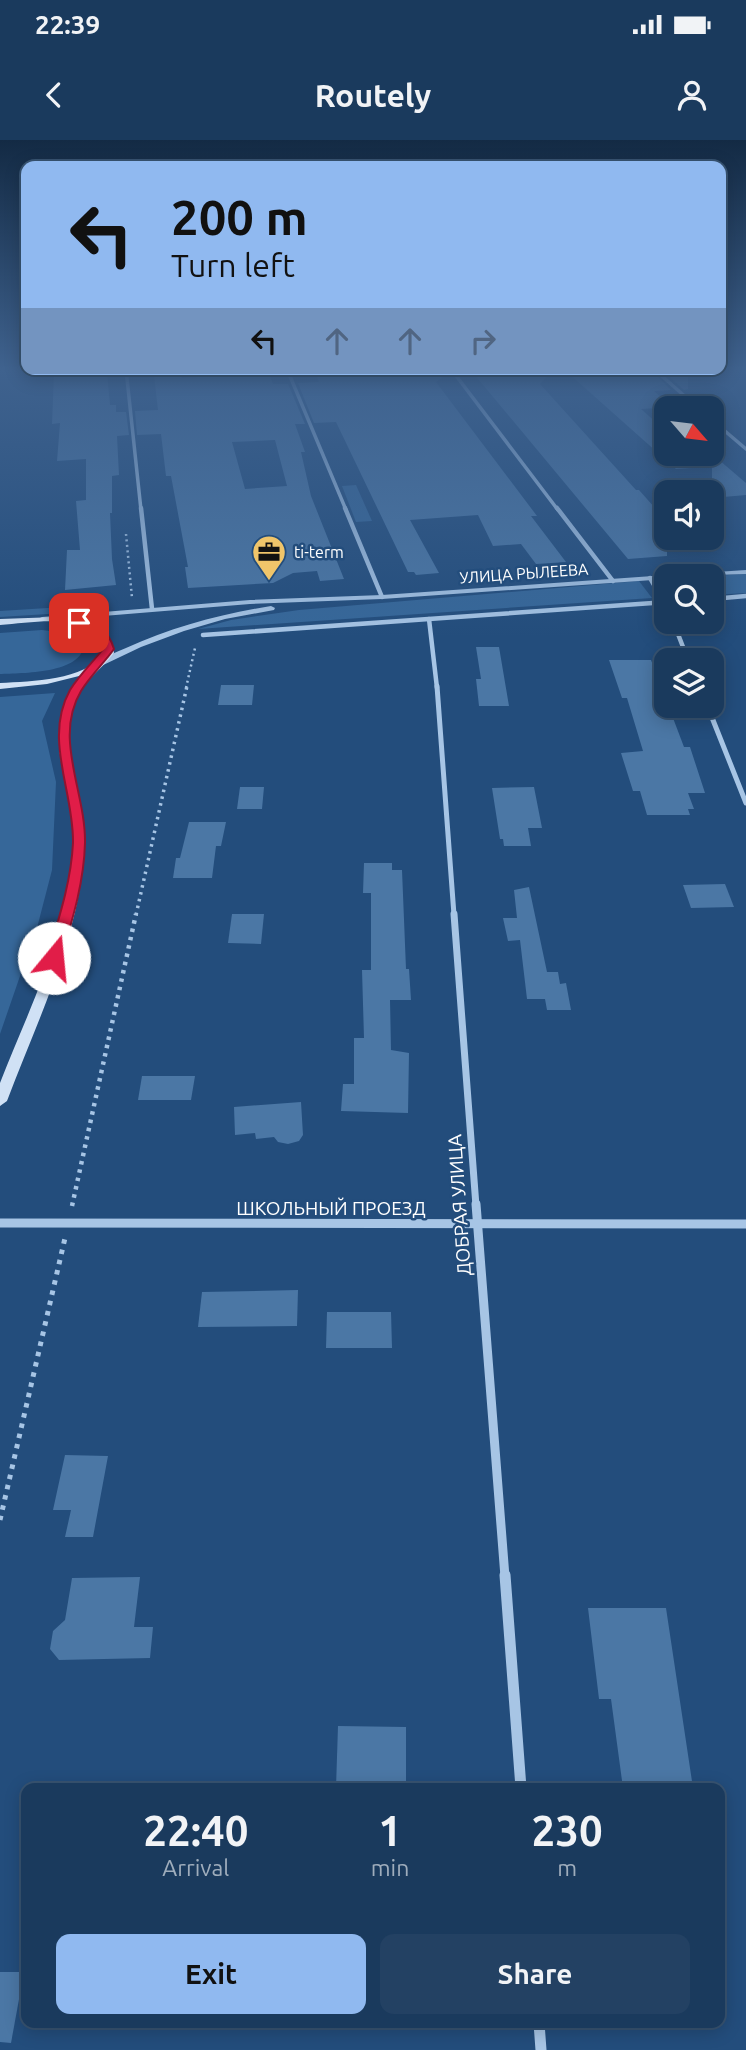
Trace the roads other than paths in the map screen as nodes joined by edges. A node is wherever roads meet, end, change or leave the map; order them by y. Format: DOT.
graph roads {
  1 [pos="135,458"];
  2 [pos="324,458"];
  3 [pos="519,458"];
  4 [pos="746,572"];
  5 [pos="724,573"];
  6 [pos="650,578"];
  7 [pos="654,578"];
  8 [pos="613,581"];
  9 [pos="654,584"];
  10 [pos="746,596"];
  11 [pos="382,597"];
  12 [pos="724,598"];
  13 [pos="654,603"];
  14 [pos="152,609"];
  15 [pos="243,612"];
  16 [pos="429,619"];
  17 [pos="36,620"];
  18 [pos="0,622"];
  19 [pos="203,635"];
  20 [pos="96,665"];
  21 [pos="0,686"];
  22 [pos="712,718"];
  23 [pos="746,803"];
  24 [pos="0,1101"];
  25 [pos="0,1223"];
  26 [pos="480,1224"];
  27 [pos="746,1224"];
  28 [pos="521,1783"];
  29 [pos="539,2028"];
  30 [pos="541,2050"];
  1 -- 14 [label="street"];
  2 -- 11 [label="street"];
  3 -- 8 [label="street"];
  4 -- 5 [label="street"];
  6 -- 7 [label="street, УЛИЦА РЫЛЕЕВА"];
  6 -- 8 [label="street, УЛИЦА РЫЛЕЕВА"];
  6 -- 9 [label="street"];
  8 -- 11 [label="street, УЛИЦА РЫЛЕЕВА"];
  10 -- 12 [label="street"];
  11 -- 14 [label="street, УЛИЦА РЫЛЕЕВА"];
  11 -- 15 [label="street, УЛИЦА РЫЛЕЕВА"];
  13 -- 16 [label="street"];
  14 -- 17 [label="street, УЛИЦА РЫЛЕЕВА"];
  15 -- 20 [label="street"];
  16 -- 19 [label="street"];
  16 -- 26 [label="street, ДОБРАЯ УЛИЦА"];
  17 -- 18 [label="main road"];
  17 -- 20 [label="main road"];
  20 -- 21 [label="main road"];
  20 -- 24 [label="main road"];
  22 -- 23 [label="street"];
  25 -- 26 [label="street, ШКОЛЬНЫЙ ПРОЕЗД"];
  26 -- 27 [label="street, ШКОЛЬНЫЙ ПРОЕЗД"];
  26 -- 28 [label="street, ДОБРАЯ УЛИЦА"];
  29 -- 30 [label="street"];
}
